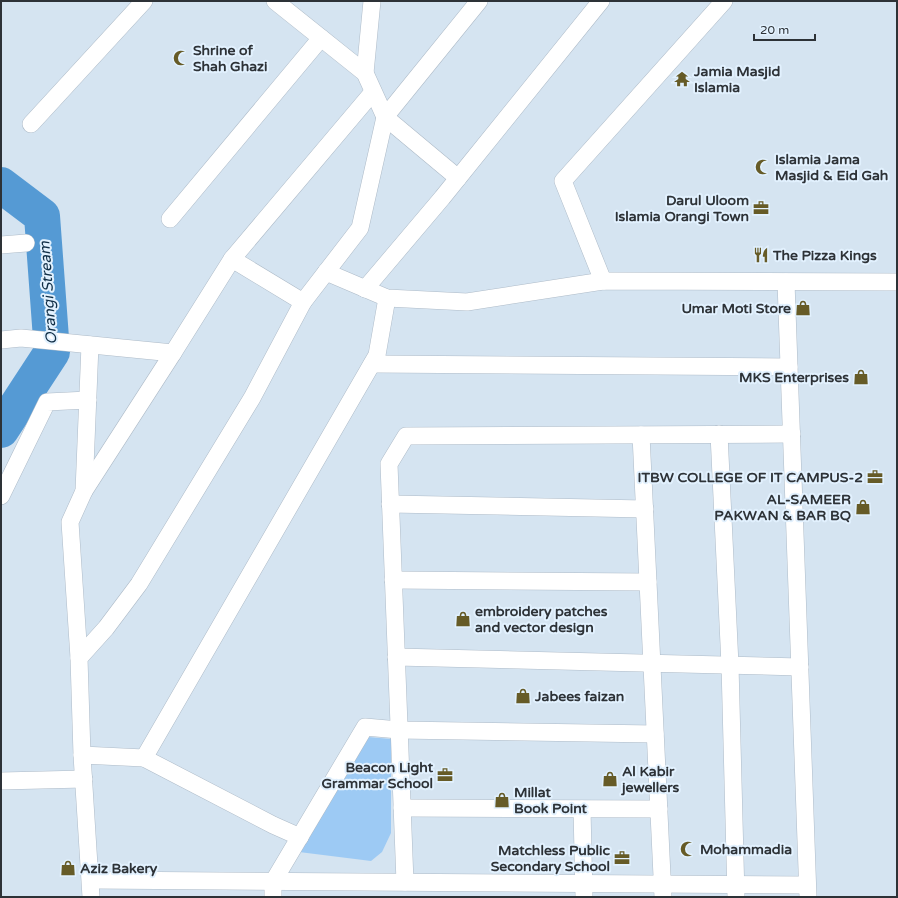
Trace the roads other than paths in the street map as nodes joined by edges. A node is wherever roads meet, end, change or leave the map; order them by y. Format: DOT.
graph roads {
  1 [pos="144,1"];
  2 [pos="275,1"];
  3 [pos="372,1"];
  4 [pos="479,1"];
  5 [pos="601,1"];
  6 [pos="724,1"];
  7 [pos="321,38"];
  8 [pos="365,73"];
  9 [pos="373,92"];
  10 [pos="385,117"];
  11 [pos="31,124"];
  12 [pos="458,178"];
  13 [pos="170,219"];
  14 [pos="26,243"];
  15 [pos="1,245"];
  16 [pos="232,260"];
  17 [pos="326,272"];
  18 [pos="603,281"];
  19 [pos="786,282"];
  20 [pos="897,282"];
  21 [pos="365,289"];
  22 [pos="387,298"];
  23 [pos="302,302"];
  24 [pos="1,340"];
  25 [pos="89,345"];
  26 [pos="173,354"];
  27 [pos="372,364"];
  28 [pos="789,367"];
  29 [pos="88,400"];
  30 [pos="641,434"];
  31 [pos="719,434"];
  32 [pos="792,434"];
  33 [pos="84,491"];
  34 [pos="1,496"];
  35 [pos="390,504"];
  36 [pos="645,509"];
  37 [pos="393,580"];
  38 [pos="648,582"];
  39 [pos="396,657"];
  40 [pos="79,658"];
  41 [pos="652,663"];
  42 [pos="730,665"];
  43 [pos="800,667"];
  44 [pos="399,730"];
  45 [pos="655,734"];
  46 [pos="82,756"];
  47 [pos="144,758"];
  48 [pos="84,779"];
  49 [pos="1,781"];
  50 [pos="402,808"];
  51 [pos="582,809"];
  52 [pos="659,809"];
  53 [pos="300,837"];
  54 [pos="405,882"];
  55 [pos="91,889"];
  56 [pos="273,889"];
  57 [pos="510,890"];
  58 [pos="584,890"];
  59 [pos="663,890"];
  60 [pos="736,891"];
  61 [pos="807,891"];
  1 -- 11 [label="street"];
  2 -- 7 [label="street"];
  3 -- 8 [label="street"];
  4 -- 10 [label="street"];
  5 -- 12 [label="street"];
  6 -- 18 [label="street"];
  7 -- 8 [label="street"];
  7 -- 13 [label="street"];
  8 -- 9 [label="street"];
  9 -- 10 [label="street"];
  9 -- 16 [label="street"];
  10 -- 12 [label="street"];
  10 -- 17 [label="street"];
  12 -- 21 [label="street"];
  14 -- 15 [label="street"];
  16 -- 23 [label="street"];
  16 -- 26 [label="street"];
  17 -- 21 [label="street"];
  17 -- 23 [label="street"];
  18 -- 19 [label="street"];
  18 -- 22 [label="street"];
  19 -- 20 [label="street"];
  19 -- 28 [label="street"];
  21 -- 22 [label="street"];
  22 -- 27 [label="street"];
  23 -- 40 [label="street"];
  24 -- 25 [label="street"];
  25 -- 26 [label="street"];
  25 -- 29 [label="street"];
  26 -- 33 [label="street"];
  27 -- 28 [label="street"];
  27 -- 47 [label="street"];
  28 -- 32 [label="street"];
  29 -- 33 [label="street"];
  29 -- 34 [label="street"];
  30 -- 31 [label="street"];
  30 -- 35 [label="street"];
  30 -- 36 [label="street"];
  31 -- 32 [label="street"];
  31 -- 42 [label="street"];
  32 -- 43 [label="street"];
  33 -- 40 [label="street"];
  35 -- 36 [label="street"];
  35 -- 37 [label="street"];
  36 -- 38 [label="street"];
  37 -- 38 [label="street"];
  37 -- 39 [label="street"];
  38 -- 41 [label="street"];
  39 -- 41 [label="street"];
  39 -- 44 [label="street"];
  40 -- 46 [label="street"];
  41 -- 42 [label="street"];
  41 -- 45 [label="street"];
  42 -- 43 [label="street"];
  42 -- 60 [label="street"];
  43 -- 61 [label="street"];
  44 -- 45 [label="street"];
  44 -- 50 [label="street"];
  44 -- 53 [label="street"];
  45 -- 52 [label="street"];
  46 -- 47 [label="street"];
  46 -- 48 [label="street"];
  47 -- 53 [label="street"];
  48 -- 49 [label="street"];
  48 -- 55 [label="street"];
  50 -- 51 [label="street"];
  50 -- 54 [label="street"];
  51 -- 52 [label="street"];
  51 -- 58 [label="street"];
  52 -- 59 [label="street"];
  53 -- 56 [label="street"];
  54 -- 56 [label="street"];
  54 -- 57 [label="street"];
  55 -- 56 [label="street"];
  57 -- 58 [label="street"];
  58 -- 59 [label="street"];
  59 -- 60 [label="street"];
  60 -- 61 [label="street"];
}
